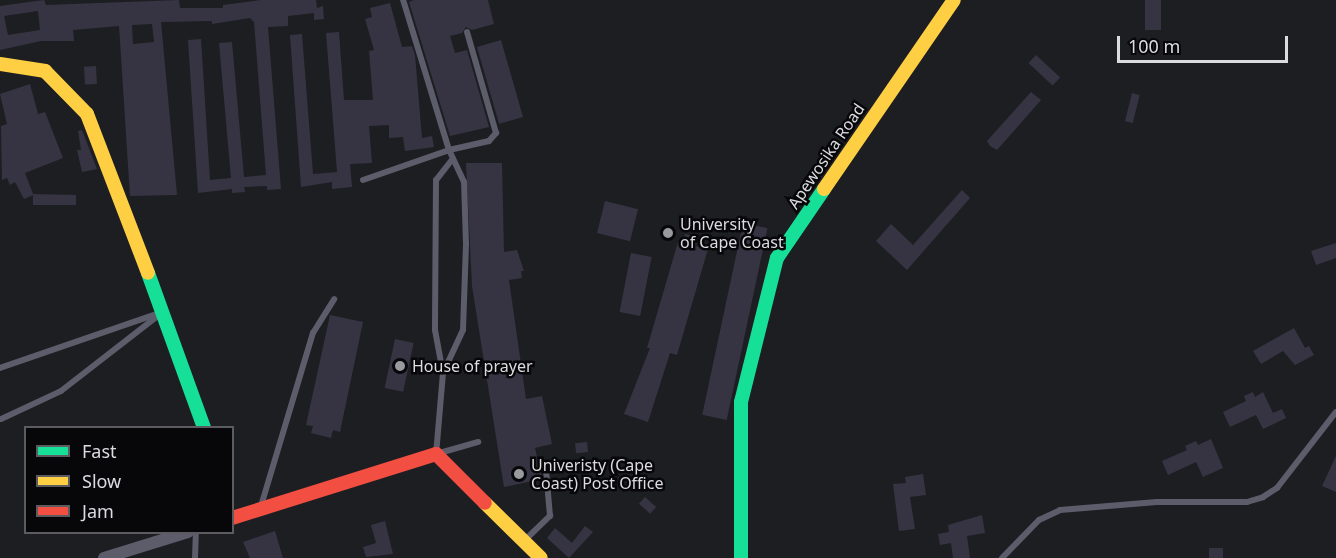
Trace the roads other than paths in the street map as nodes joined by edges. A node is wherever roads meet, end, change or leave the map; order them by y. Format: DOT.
graph roads {
  1 [pos="403,0"];
  2 [pos="954,0"];
  3 [pos="467,32"];
  4 [pos="0,64"];
  5 [pos="449,150"];
  6 [pos="451,161"];
  7 [pos="363,180"];
  8 [pos="334,299"];
  9 [pos="163,312"];
  10 [pos="0,368"];
  11 [pos="443,373"];
  12 [pos="1336,414"];
  13 [pos="1,419"];
  14 [pos="203,426"];
  15 [pos="478,442"];
  16 [pos="436,454"];
  17 [pos="546,470"];
  18 [pos="259,509"];
  19 [pos="234,517"];
  20 [pos="182,534"];
  21 [pos="196,534"];
  22 [pos="524,540"];
  23 [pos="538,557"];
  24 [pos="104,558"];
  25 [pos="195,558"];
  26 [pos="741,558"];
  27 [pos="1002,558"];
  1 -- 5 [label="lane"];
  2 -- 26 [label="street, Apewosika Road"];
  3 -- 5 [label="lane"];
  4 -- 9 [label="street"];
  5 -- 6 [label="lane"];
  5 -- 7 [label="lane"];
  6 -- 11 [label="lane"];
  6 -- 11 [label="lane"];
  8 -- 18 [label="lane"];
  9 -- 10 [label="lane"];
  9 -- 13 [label="lane"];
  9 -- 14 [label="street"];
  11 -- 16 [label="lane"];
  12 -- 27 [label="lane"];
  15 -- 16 [label="lane"];
  16 -- 18 [label="street"];
  16 -- 22 [label="street"];
  17 -- 22 [label="lane"];
  18 -- 19 [label="street"];
  20 -- 24 [label="street"];
  21 -- 25 [label="lane"];
  22 -- 23 [label="street"];
}
